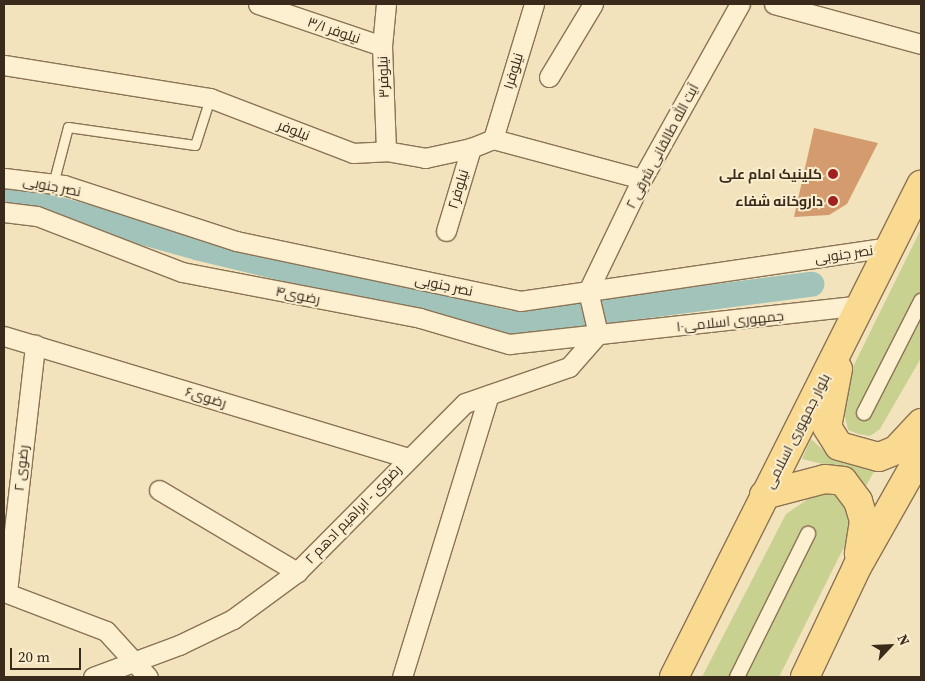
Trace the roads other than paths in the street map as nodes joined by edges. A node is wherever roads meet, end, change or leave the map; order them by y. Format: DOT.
graph roads {
  1 [pos="258,4"];
  2 [pos="386,4"];
  3 [pos="534,4"];
  4 [pos="592,4"];
  5 [pos="740,4"];
  6 [pos="774,4"];
  7 [pos="921,44"];
  8 [pos="382,46"];
  9 [pos="4,65"];
  10 [pos="549,77"];
  11 [pos="210,98"];
  12 [pos="493,139"];
  13 [pos="471,148"];
  14 [pos="386,151"];
  15 [pos="4,178"];
  16 [pos="642,179"];
  17 [pos="53,184"];
  18 [pos="921,185"];
  19 [pos="4,212"];
  20 [pos="446,230"];
  21 [pos="892,247"];
  22 [pos="588,291"];
  23 [pos="921,301"];
  24 [pos="862,305"];
  25 [pos="597,329"];
  26 [pos="4,336"];
  27 [pos="844,338"];
  28 [pos="35,345"];
  29 [pos="489,395"];
  30 [pos="864,413"];
  31 [pos="921,423"];
  32 [pos="921,454"];
  33 [pos="408,458"];
  34 [pos="159,490"];
  35 [pos="764,495"];
  36 [pos="808,534"];
  37 [pos="857,567"];
  38 [pos="296,572"];
  39 [pos="5,592"];
  40 [pos="134,660"];
  41 [pos="93,677"];
  42 [pos="148,677"];
  43 [pos="402,677"];
  44 [pos="674,677"];
  45 [pos="737,677"];
  46 [pos="805,677"];
  1 -- 8 [label="street, نیلوفر ۳/۱"];
  2 -- 8 [label="street, نیلوفر۳"];
  3 -- 12 [label="street, نیلوفر۱"];
  4 -- 10 [label="street"];
  5 -- 16 [label="street, آیت الله طالقانی شرقی ۲"];
  6 -- 7 [label="street"];
  8 -- 14 [label="street, نیلوفر۳"];
  9 -- 11 [label="street, نیلوفر"];
  11 -- 14 [label="street, نیلوفر"];
  11 -- 17 [label="lane"];
  12 -- 13 [label="street, نیلوفر"];
  12 -- 16 [label="street"];
  13 -- 14 [label="street, نیلوفر"];
  13 -- 20 [label="street, نیلوفر۲"];
  15 -- 17 [label="street, نصر جنوبی"];
  16 -- 22 [label="street, آیت الله طالقانی شرقی ۲"];
  17 -- 22 [label="street, نصر جنوبی"];
  18 -- 21 [label="main road, بلوار جمهوری اسلامی"];
  19 -- 25 [label="street, رضوی۴"];
  21 -- 22 [label="street, نصر جنوبی"];
  21 -- 24 [label="main road, بلوار جمهوری اسلامی"];
  22 -- 25 [label="street"];
  23 -- 30 [label="street"];
  24 -- 25 [label="street, جمهوری اسلامی۱۰"];
  24 -- 27 [label="main road, بلوار جمهوری اسلامی"];
  25 -- 29 [label="street, رضوی - ابراهیم ادهم ۲"];
  26 -- 28 [label="street, رضوی۶"];
  27 -- 31 [label="main road"];
  27 -- 35 [label="main road, بلوار جمهوری اسلامی"];
  28 -- 33 [label="street, رضوی۶"];
  28 -- 39 [label="street, رضوی ۲"];
  29 -- 33 [label="street, رضوی - ابراهیم ادهم ۲"];
  29 -- 43 [label="street"];
  32 -- 37 [label="main road"];
  33 -- 38 [label="street, رضوی - ابراهیم ادهم ۲"];
  34 -- 38 [label="street"];
  35 -- 37 [label="main road"];
  35 -- 44 [label="main road, بلوار جمهوری اسلامی"];
  36 -- 45 [label="street"];
  37 -- 46 [label="main road"];
  38 -- 40 [label="street, رضوی - ابراهیم ادهم ۲"];
  39 -- 40 [label="street"];
  40 -- 41 [label="street, رضوی - ابراهیم ادهم ۲"];
  40 -- 42 [label="street"];
}
